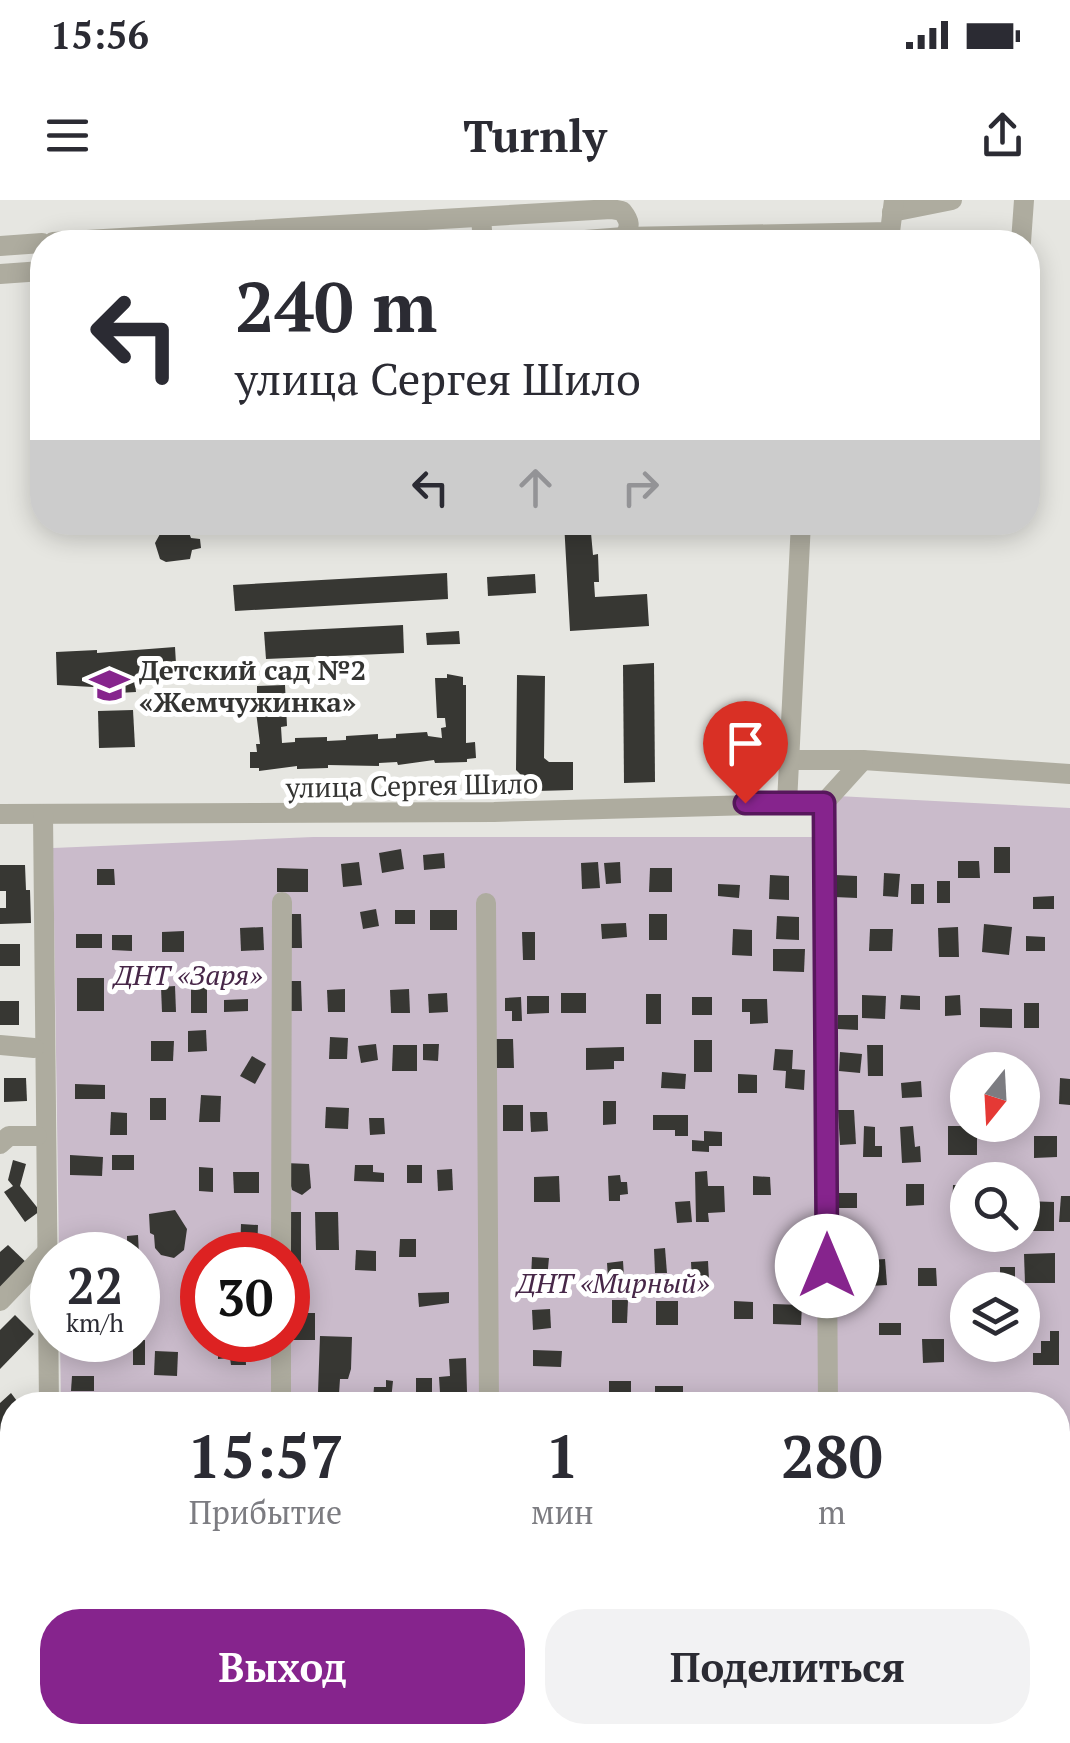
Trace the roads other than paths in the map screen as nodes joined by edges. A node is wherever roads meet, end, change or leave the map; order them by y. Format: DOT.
graph roads {
  1 [pos="952,200"];
  2 [pos="1024,200"];
  3 [pos="892,215"];
  4 [pos="482,218"];
  5 [pos="422,230"];
  6 [pos="482,230"];
  7 [pos="628,230"];
  8 [pos="846,230"];
  9 [pos="1022,230"];
  10 [pos="30,244"];
  11 [pos="0,246"];
  12 [pos="30,272"];
  13 [pos="0,274"];
  14 [pos="800,535"];
  15 [pos="788,760"];
  16 [pos="863,760"];
  17 [pos="1070,774"];
  18 [pos="787,803"];
  19 [pos="824,803"];
  20 [pos="0,814"];
  21 [pos="43,814"];
  22 [pos="282,902"];
  23 [pos="486,903"];
  24 [pos="0,1045"];
  25 [pos="34,1048"];
  26 [pos="37,1136"];
  27 [pos="0,1144"];
  28 [pos="49,1232"];
  29 [pos="282,1232"];
  30 [pos="30,1270"];
  31 [pos="0,1301"];
  32 [pos="49,1362"];
  33 [pos="281,1362"];
  34 [pos="49,1392"];
  35 [pos="281,1392"];
  36 [pos="489,1392"];
  37 [pos="828,1392"];
  1 -- 3 [label="street"];
  2 -- 9 [label="street"];
  3 -- 8 [label="street"];
  4 -- 5 [label="street"];
  4 -- 6 [label="street"];
  4 -- 7 [label="street"];
  10 -- 11 [label="street"];
  12 -- 13 [label="street"];
  14 -- 15 [label="street"];
  15 -- 16 [label="street"];
  15 -- 18 [label="street"];
  16 -- 17 [label="street"];
  16 -- 19 [label="street"];
  18 -- 19 [label="street, улица Сергея Шило"];
  18 -- 21 [label="street, улица Сергея Шило"];
  19 -- 37 [label="street"];
  20 -- 21 [label="street, улица Сергея Шило"];
  21 -- 28 [label="street"];
  22 -- 29 [label="street"];
  23 -- 36 [label="street"];
  24 -- 25 [label="street"];
  26 -- 27 [label="street"];
  30 -- 31 [label="street"];
  32 -- 34 [label="street"];
  33 -- 35 [label="street"];
}
